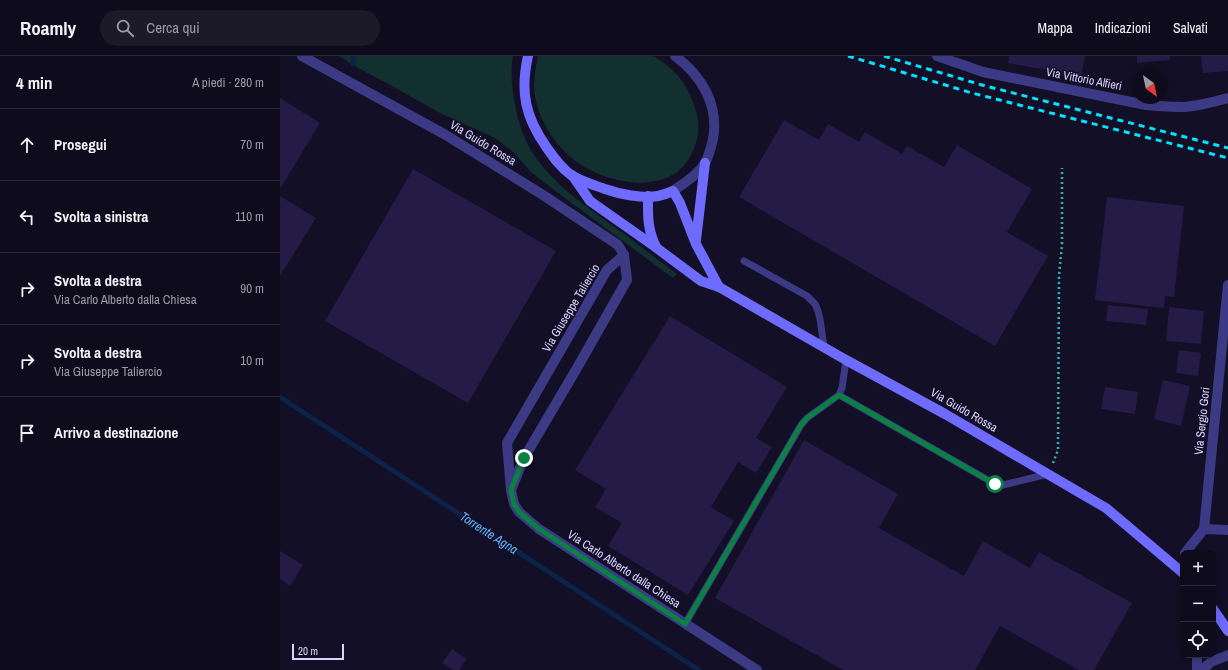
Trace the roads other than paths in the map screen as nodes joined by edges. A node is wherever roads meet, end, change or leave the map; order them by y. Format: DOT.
graph roads {
  1 [pos="302,56"];
  2 [pos="311,56"];
  3 [pos="528,56"];
  4 [pos="675,56"];
  5 [pos="937,56"];
  6 [pos="321,66"];
  7 [pos="1228,98"];
  8 [pos="705,163"];
  9 [pos="572,175"];
  10 [pos="673,191"];
  11 [pos="648,196"];
  12 [pos="696,244"];
  13 [pos="658,249"];
  14 [pos="624,254"];
  15 [pos="744,260"];
  16 [pos="1228,285"];
  17 [pos="720,287"];
  18 [pos="824,347"];
  19 [pos="846,360"];
  20 [pos="839,395"];
  21 [pos="1048,474"];
  22 [pos="511,490"];
  23 [pos="1204,529"];
  24 [pos="1228,530"];
  25 [pos="1187,550"];
  26 [pos="1180,559"];
  27 [pos="1175,565"];
  28 [pos="1180,570"];
  29 [pos="1216,613"];
  30 [pos="685,624"];
  31 [pos="1228,631"];
  32 [pos="1228,655"];
  33 [pos="1197,658"];
  34 [pos="757,670"];
  35 [pos="1197,670"];
  36 [pos="1202,670"];
  1 -- 6 [label="street, Via Guido Rossa"];
  2 -- 6 [label="street, Via Guido Rossa"];
  3 -- 9 [label="main road"];
  4 -- 8 [label="street"];
  5 -- 7 [label="street, Via Vittorio Alfieri"];
  6 -- 14 [label="street, Via Guido Rossa"];
  8 -- 10 [label="street"];
  8 -- 12 [label="main road"];
  9 -- 11 [label="main road"];
  9 -- 13 [label="main road, Via Guido Rossa"];
  10 -- 11 [label="main road"];
  10 -- 12 [label="main road"];
  11 -- 13 [label="main road"];
  12 -- 17 [label="main road"];
  13 -- 17 [label="main road, Via Guido Rossa"];
  14 -- 22 [label="street"];
  14 -- 22 [label="street, Via Giuseppe Taliercio"];
  15 -- 18 [label="lane"];
  16 -- 23 [label="street, Via Sergio Gori"];
  17 -- 18 [label="main road, Via Guido Rossa"];
  18 -- 19 [label="main road, Via Guido Rossa"];
  19 -- 20 [label="lane"];
  19 -- 21 [label="main road, Via Guido Rossa"];
  20 -- 21 [label="lane"];
  20 -- 30 [label="lane"];
  21 -- 27 [label="main road, Via Guido Rossa"];
  22 -- 30 [label="street, Via Carlo Alberto dalla Chiesa"];
  23 -- 24 [label="street"];
  23 -- 25 [label="street"];
  26 -- 27 [label="street"];
  27 -- 28 [label="main road, Via Guido Rossa"];
  29 -- 31 [label="main road"];
  30 -- 34 [label="street, Via Carlo Alberto dalla Chiesa"];
  32 -- 36 [label="street"];
  33 -- 35 [label="street"];
}
